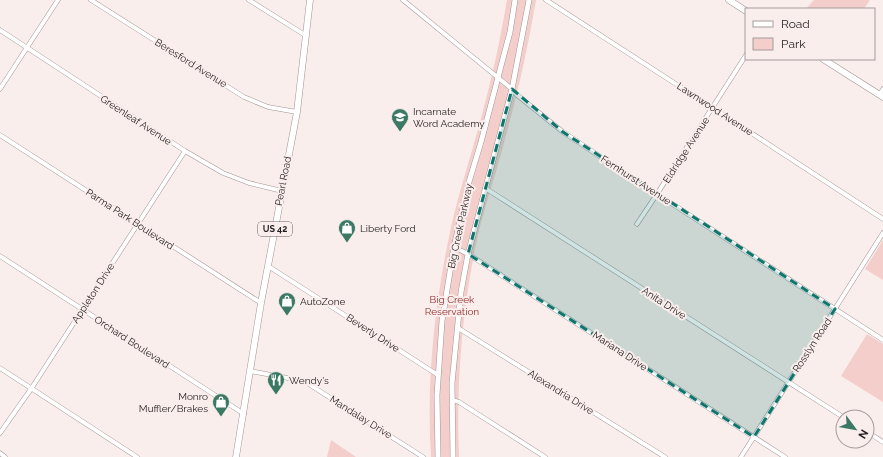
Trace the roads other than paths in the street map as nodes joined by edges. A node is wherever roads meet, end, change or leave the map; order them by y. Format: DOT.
graph roads {
  1 [pos="58,0"];
  2 [pos="91,0"];
  3 [pos="249,0"];
  4 [pos="310,0"];
  5 [pos="403,0"];
  6 [pos="515,0"];
  7 [pos="529,0"];
  8 [pos="546,0"];
  9 [pos="729,0"];
  10 [pos="745,10"];
  11 [pos="0,30"];
  12 [pos="305,35"];
  13 [pos="27,47"];
  14 [pos="745,57"];
  15 [pos="825,60"];
  16 [pos="498,78"];
  17 [pos="0,89"];
  18 [pos="512,89"];
  19 [pos="882,93"];
  20 [pos="713,108"];
  21 [pos="297,112"];
  22 [pos="0,135"];
  23 [pos="185,152"];
  24 [pos="484,188"];
  25 [pos="282,190"];
  26 [pos="657,194"];
  27 [pos="883,219"];
  28 [pos="138,224"];
  29 [pos="637,224"];
  30 [pos="883,233"];
  31 [pos="454,247"];
  32 [pos="468,254"];
  33 [pos="0,256"];
  34 [pos="268,266"];
  35 [pos="261,303"];
  36 [pos="835,309"];
  37 [pos="82,310"];
  38 [pos="458,328"];
  39 [pos="883,340"];
  40 [pos="0,368"];
  41 [pos="250,371"];
  42 [pos="438,375"];
  43 [pos="788,382"];
  44 [pos="31,389"];
  45 [pos="452,400"];
  46 [pos="835,411"];
  47 [pos="244,414"];
  48 [pos="0,433"];
  49 [pos="754,437"];
  50 [pos="0,454"];
  51 [pos="5,457"];
  52 [pos="137,457"];
  53 [pos="236,457"];
  54 [pos="423,457"];
  55 [pos="438,457"];
  56 [pos="453,457"];
  57 [pos="545,457"];
  58 [pos="665,457"];
  59 [pos="741,457"];
  60 [pos="785,457"];
  1 -- 13 [label="street"];
  2 -- 21 [label="street, Beresford Avenue"];
  3 -- 12 [label="street"];
  4 -- 12 [label="main road, Pearl Road / US 42"];
  5 -- 16 [label="street, Fernhurst Avenue"];
  6 -- 16 [label="street, Big Creek Parkway"];
  7 -- 18 [label="street, Big Creek Parkway"];
  8 -- 20 [label="street, Lawnwood Avenue"];
  9 -- 10 [label="main road"];
  11 -- 13 [label="street, Greenleaf Avenue"];
  12 -- 21 [label="main road, Pearl Road / US 42"];
  13 -- 17 [label="street"];
  13 -- 23 [label="street, Greenleaf Avenue"];
  14 -- 20 [label="street, Eldridge Avenue"];
  15 -- 19 [label="main road"];
  16 -- 18 [label="street, Fernhurst Avenue"];
  16 -- 31 [label="street, Big Creek Parkway"];
  18 -- 24 [label="street, Big Creek Parkway"];
  18 -- 26 [label="street, Fernhurst Avenue"];
  20 -- 26 [label="street, Eldridge Avenue"];
  20 -- 27 [label="street, Lawnwood Avenue"];
  21 -- 25 [label="main road, Pearl Road / US 42"];
  22 -- 28 [label="street, Parma Park Boulevard"];
  23 -- 25 [label="street, Greenleaf Avenue"];
  23 -- 28 [label="street, Appleton Drive"];
  24 -- 32 [label="street, Big Creek Parkway"];
  24 -- 43 [label="street, Anita Drive"];
  25 -- 34 [label="main road, Pearl Road / US 42"];
  26 -- 29 [label="street, Eldridge Avenue"];
  26 -- 36 [label="street, Fernhurst Avenue"];
  28 -- 35 [label="street, Parma Park Boulevard"];
  28 -- 37 [label="street, Appleton Drive"];
  30 -- 36 [label="street, Rosslyn Road"];
  31 -- 32 [label="street, Mariana Drive"];
  31 -- 42 [label="street, Big Creek Parkway"];
  32 -- 38 [label="street, Big Creek Parkway"];
  32 -- 49 [label="street, Mariana Drive"];
  33 -- 37 [label="street, Orchard Boulevard"];
  34 -- 35 [label="main road, Pearl Road / US 42"];
  34 -- 42 [label="street, Beverly Drive"];
  35 -- 41 [label="main road, Pearl Road / US 42"];
  36 -- 39 [label="street, Fernhurst Avenue"];
  36 -- 43 [label="street, Rosslyn Road"];
  37 -- 44 [label="street, Appleton Drive"];
  37 -- 47 [label="street, Orchard Boulevard"];
  38 -- 45 [label="street, Big Creek Parkway"];
  38 -- 58 [label="street, Alexandria Drive"];
  40 -- 44 [label="street"];
  41 -- 47 [label="main road, Pearl Road / US 42"];
  41 -- 54 [label="street, Mandalay Drive"];
  42 -- 55 [label="street, Big Creek Parkway"];
  43 -- 46 [label="street, Anita Drive"];
  43 -- 49 [label="street, Rosslyn Road"];
  44 -- 48 [label="street, Appleton Drive"];
  44 -- 52 [label="street"];
  45 -- 56 [label="street, Big Creek Parkway"];
  45 -- 57 [label="street"];
  47 -- 53 [label="main road, Pearl Road / US 42"];
  49 -- 59 [label="street, Rosslyn Road"];
  49 -- 60 [label="street, Mariana Drive"];
  50 -- 51 [label="street"];
}
